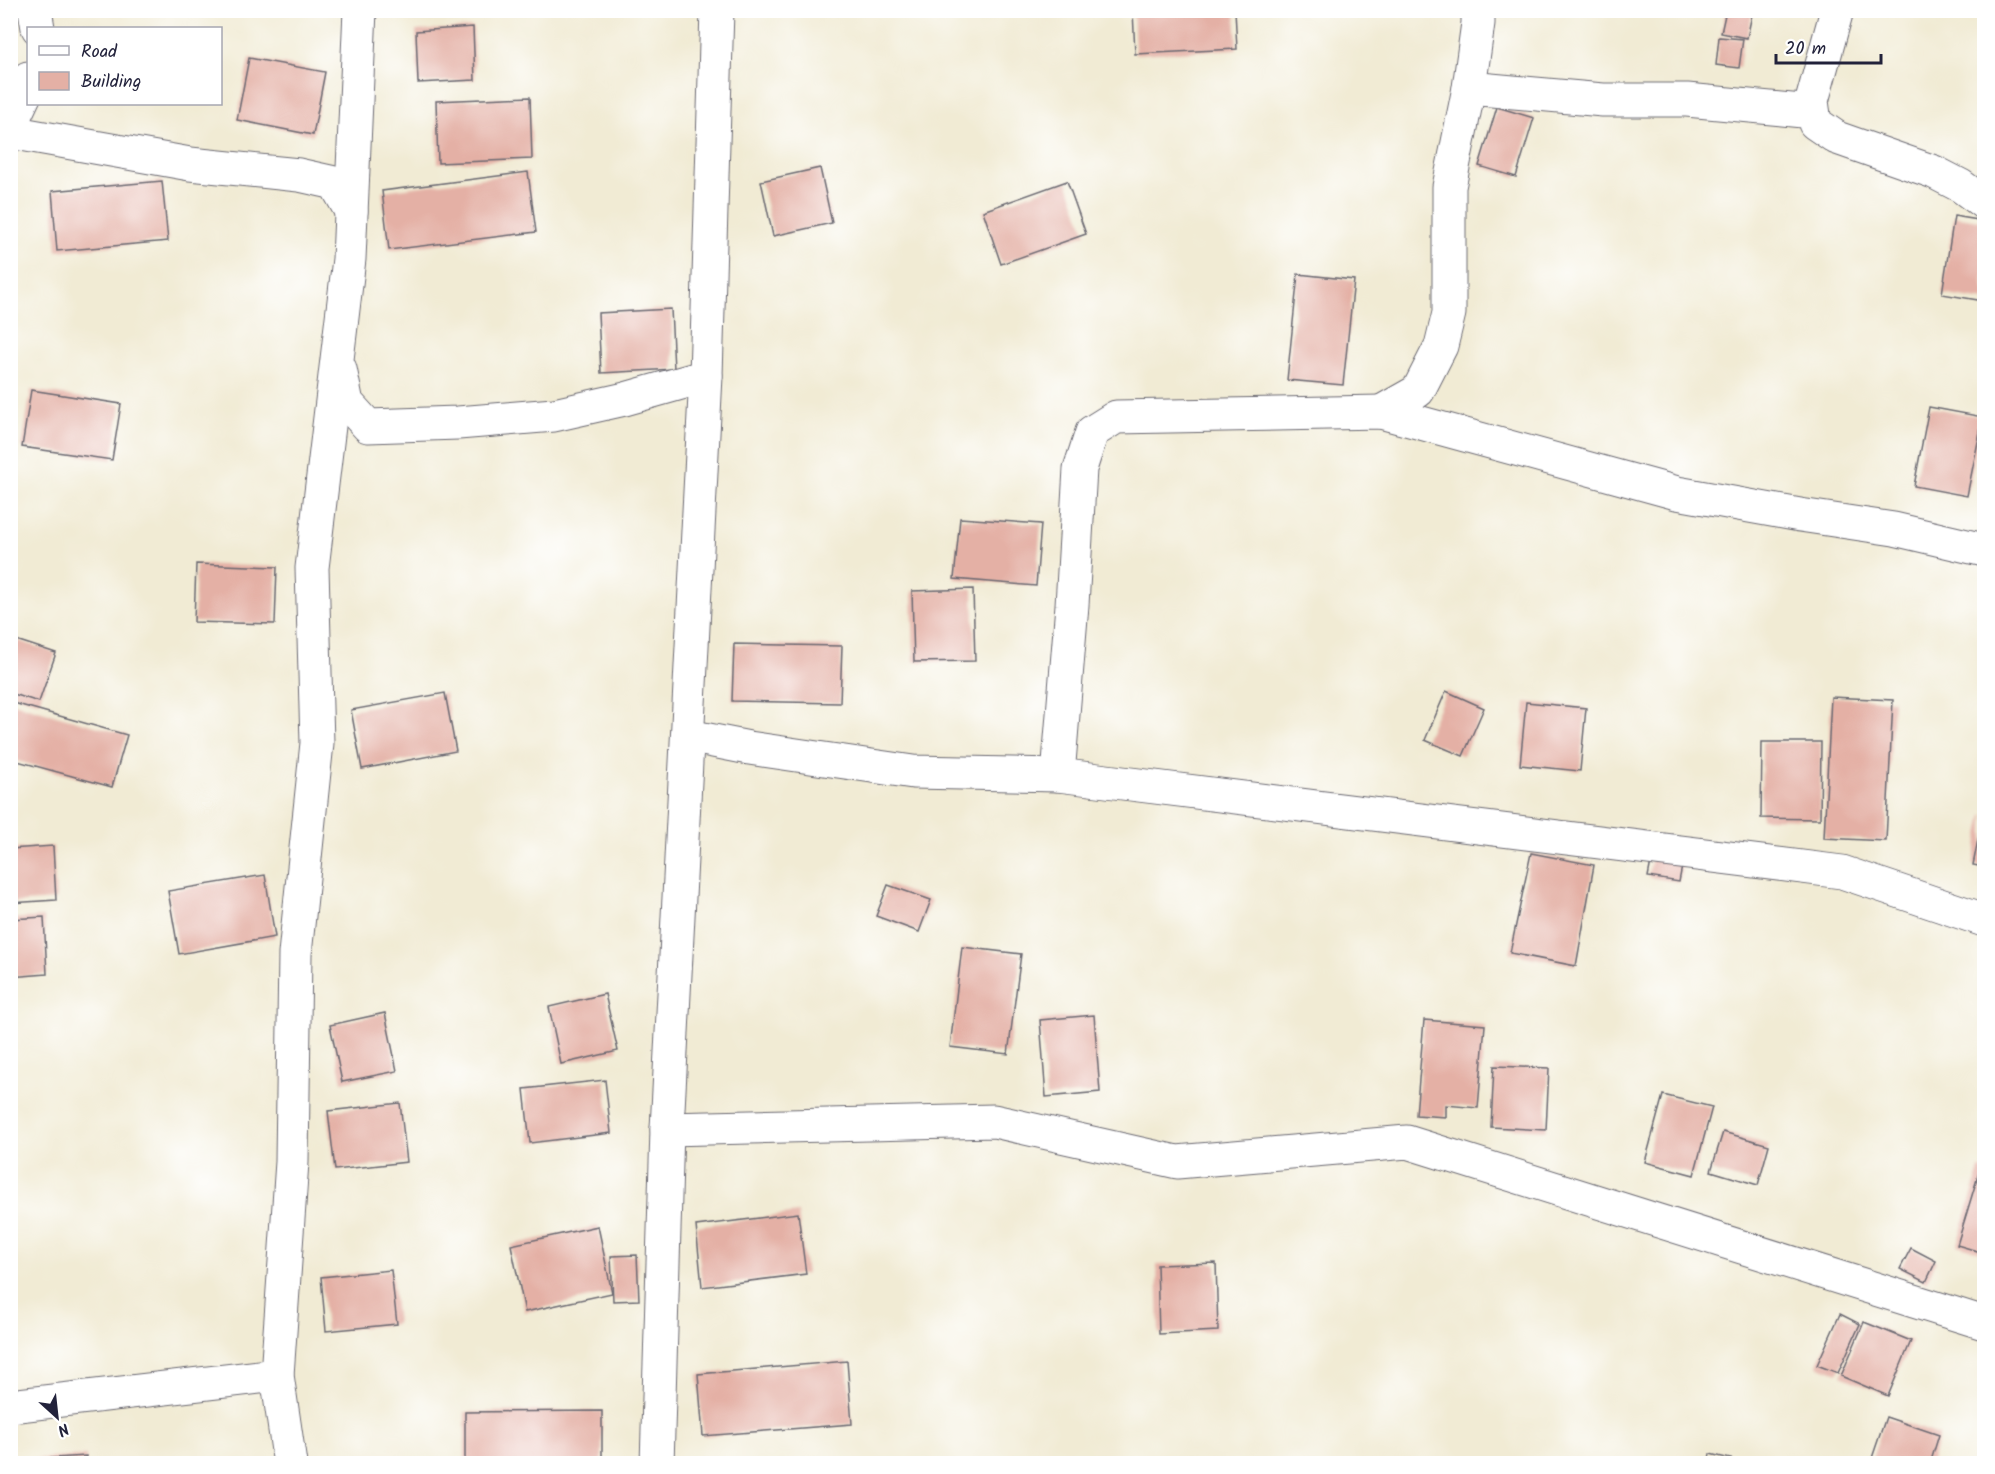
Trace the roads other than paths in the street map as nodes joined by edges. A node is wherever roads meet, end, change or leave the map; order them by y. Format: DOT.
graph roads {
  1 [pos="35,10"];
  2 [pos="360,10"];
  3 [pos="717,10"];
  4 [pos="1478,10"];
  5 [pos="1837,10"];
  6 [pos="38,27"];
  7 [pos="27,85"];
  8 [pos="1469,88"];
  9 [pos="1813,112"];
  10 [pos="10,126"];
  11 [pos="10,132"];
  12 [pos="1984,203"];
  13 [pos="351,211"];
  14 [pos="337,354"];
  15 [pos="706,376"];
  16 [pos="1381,412"];
  17 [pos="368,426"];
  18 [pos="325,460"];
  19 [pos="1984,550"];
  20 [pos="688,736"];
  21 [pos="1058,775"];
  22 [pos="1984,920"];
  23 [pos="667,1129"];
  24 [pos="1984,1323"];
  25 [pos="277,1375"];
  26 [pos="10,1406"];
  27 [pos="290,1464"];
  28 [pos="657,1464"];
  1 -- 6 [label="street"];
  2 -- 13 [label="street"];
  3 -- 15 [label="street"];
  4 -- 8 [label="street"];
  5 -- 9 [label="street"];
  7 -- 10 [label="street"];
  8 -- 9 [label="street"];
  8 -- 16 [label="street"];
  9 -- 12 [label="street"];
  11 -- 13 [label="street"];
  13 -- 14 [label="street"];
  14 -- 17 [label="street"];
  14 -- 18 [label="street"];
  15 -- 17 [label="street"];
  15 -- 20 [label="street"];
  16 -- 19 [label="street"];
  16 -- 21 [label="street"];
  17 -- 18 [label="street"];
  18 -- 25 [label="street"];
  20 -- 21 [label="street"];
  20 -- 23 [label="street"];
  21 -- 22 [label="street"];
  23 -- 24 [label="street"];
  23 -- 28 [label="street"];
  25 -- 26 [label="street"];
  25 -- 27 [label="street"];
}
